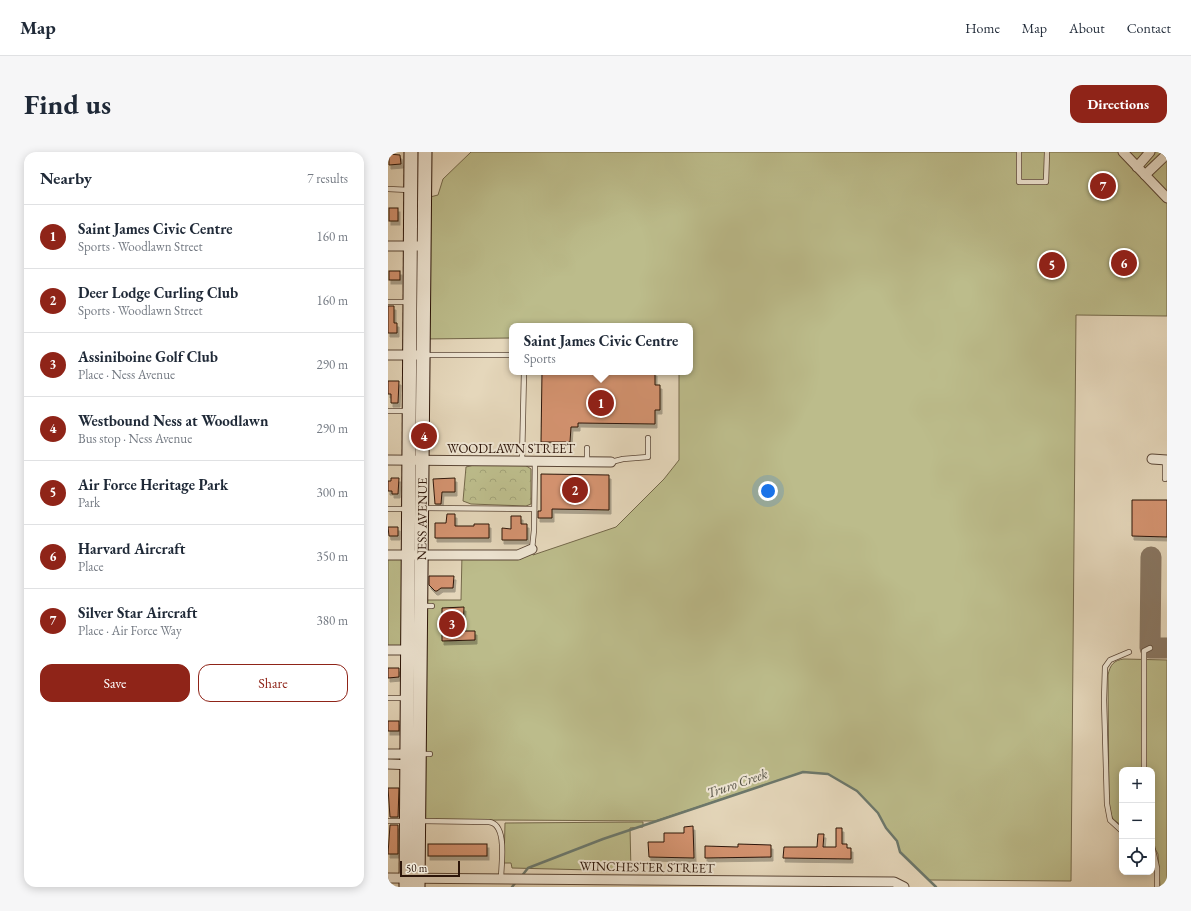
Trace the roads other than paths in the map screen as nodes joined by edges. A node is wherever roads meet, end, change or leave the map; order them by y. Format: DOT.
graph roads {
  1 [pos="411,152"];
  2 [pos="425,152"];
  3 [pos="1019,152"];
  4 [pos="1047,152"];
  5 [pos="1123,152"];
  6 [pos="1150,152"];
  7 [pos="1167,154"];
  8 [pos="1137,167"];
  9 [pos="1146,175"];
  10 [pos="388,190"];
  11 [pos="411,190"];
  12 [pos="1167,198"];
  13 [pos="388,246"];
  14 [pos="417,246"];
  15 [pos="388,302"];
  16 [pos="410,302"];
  17 [pos="388,355"];
  18 [pos="416,355"];
  19 [pos="509,355"];
  20 [pos="524,375"];
  21 [pos="388,411"];
  22 [pos="409,411"];
  23 [pos="648,438"];
  24 [pos="587,448"];
  25 [pos="1152,459"];
  26 [pos="388,460"];
  27 [pos="409,460"];
  28 [pos="422,460"];
  29 [pos="1166,460"];
  30 [pos="522,461"];
  31 [pos="535,461"];
  32 [pos="587,461"];
  33 [pos="611,462"];
  34 [pos="1165,479"];
  35 [pos="388,509"];
  36 [pos="415,509"];
  37 [pos="534,509"];
  38 [pos="532,548"];
  39 [pos="388,556"];
  40 [pos="414,556"];
  41 [pos="1150,648"];
  42 [pos="388,650"];
  43 [pos="414,650"];
  44 [pos="1129,652"];
  45 [pos="388,698"];
  46 [pos="408,698"];
  47 [pos="388,754"];
  48 [pos="417,758"];
  49 [pos="388,764"];
  50 [pos="1144,767"];
  51 [pos="388,821"];
  52 [pos="413,821"];
  53 [pos="1119,828"];
  54 [pos="1155,862"];
  55 [pos="388,878"];
  56 [pos="504,879"];
  57 [pos="412,882"];
  58 [pos="904,887"];
  59 [pos="1157,887"];
  1 -- 11 [label="main road, NESS AVENUE"];
  2 -- 14 [label="main road, NESS AVENUE"];
  3 -- 4 [label="lane"];
  5 -- 8 [label="street"];
  6 -- 8 [label="street"];
  7 -- 9 [label="street"];
  8 -- 9 [label="street"];
  9 -- 12 [label="street"];
  10 -- 11 [label="lane"];
  11 -- 14 [label="main road, NESS AVENUE"];
  13 -- 14 [label="street"];
  14 -- 16 [label="main road, NESS AVENUE"];
  14 -- 18 [label="main road, NESS AVENUE"];
  15 -- 16 [label="lane"];
  16 -- 18 [label="main road, NESS AVENUE"];
  17 -- 18 [label="street"];
  18 -- 19 [label="lane"];
  18 -- 22 [label="main road, NESS AVENUE"];
  18 -- 28 [label="main road, NESS AVENUE"];
  20 -- 30 [label="lane"];
  21 -- 22 [label="lane"];
  22 -- 27 [label="main road, NESS AVENUE"];
  23 -- 33 [label="lane"];
  24 -- 32 [label="lane"];
  25 -- 29 [label="street"];
  26 -- 27 [label="street, WOODLAWN STREET"];
  27 -- 28 [label="street, WOODLAWN STREET"];
  27 -- 36 [label="main road, NESS AVENUE"];
  28 -- 30 [label="street, WOODLAWN STREET"];
  28 -- 36 [label="main road, NESS AVENUE"];
  29 -- 34 [label="lane"];
  30 -- 31 [label="street, WOODLAWN STREET"];
  31 -- 32 [label="street, WOODLAWN STREET"];
  31 -- 37 [label="lane"];
  32 -- 33 [label="street, WOODLAWN STREET"];
  35 -- 36 [label="lane"];
  36 -- 37 [label="lane"];
  36 -- 40 [label="main road, NESS AVENUE"];
  37 -- 38 [label="lane"];
  38 -- 40 [label="street"];
  39 -- 40 [label="street"];
  40 -- 43 [label="main road, NESS AVENUE"];
  40 -- 43 [label="main road, NESS AVENUE"];
  41 -- 50 [label="lane"];
  42 -- 43 [label="street"];
  43 -- 46 [label="main road, NESS AVENUE"];
  43 -- 48 [label="main road, NESS AVENUE"];
  44 -- 53 [label="lane"];
  45 -- 46 [label="lane"];
  46 -- 48 [label="main road, NESS AVENUE"];
  47 -- 48 [label="street"];
  48 -- 49 [label="street"];
  48 -- 52 [label="main road, NESS AVENUE"];
  51 -- 52 [label="lane"];
  52 -- 56 [label="lane"];
  52 -- 57 [label="main road, NESS AVENUE"];
  54 -- 59 [label="lane"];
  55 -- 57 [label="street, WINCHESTER STREET"];
  56 -- 57 [label="street, WINCHESTER STREET"];
  56 -- 58 [label="street, WINCHESTER STREET"];
}
